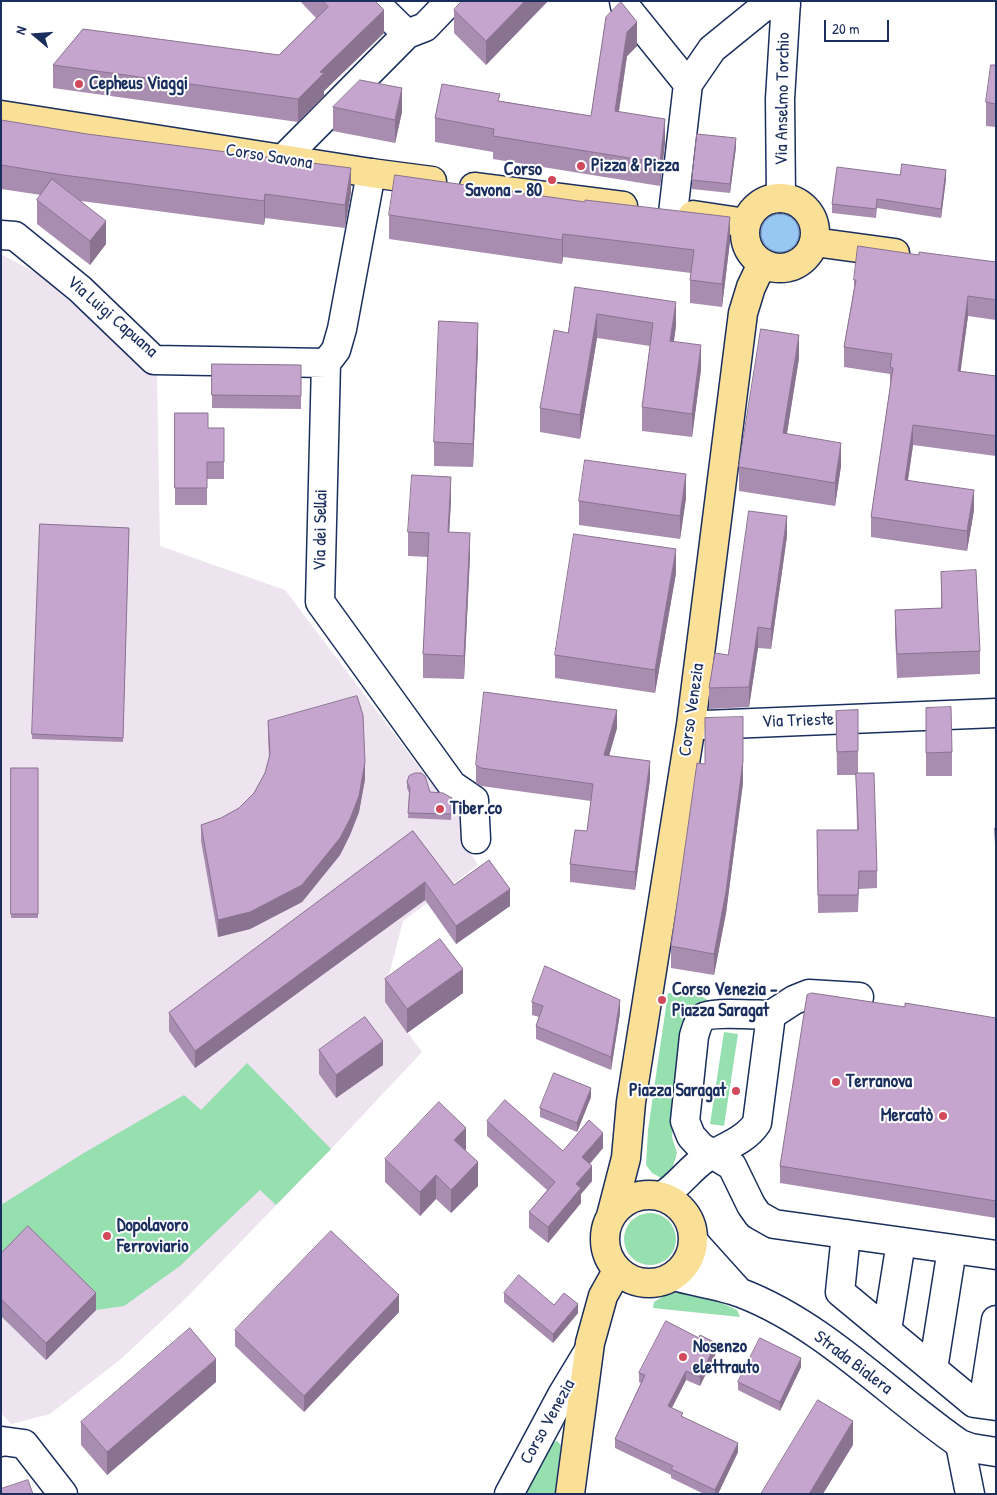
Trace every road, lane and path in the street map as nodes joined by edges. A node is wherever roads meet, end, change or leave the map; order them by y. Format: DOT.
graph roads {
  1 [pos="373,1"];
  2 [pos="450,1"];
  3 [pos="624,1"];
  4 [pos="786,3"];
  5 [pos="407,34"];
  6 [pos="688,84"];
  7 [pos="1,115"];
  8 [pos="283,159"];
  9 [pos="371,173"];
  10 [pos="781,198"];
  11 [pos="673,213"];
  12 [pos="746,222"];
  13 [pos="1,235"];
  14 [pos="814,242"];
  15 [pos="917,256"];
  16 [pos="762,264"];
  17 [pos="326,363"];
  18 [pos="996,713"];
  19 [pos="691,725"];
  20 [pos="476,839"];
  21 [pos="860,997"];
  22 [pos="771,1015"];
  23 [pos="713,1155"];
  24 [pos="626,1158"];
  25 [pos="664,1200"];
  26 [pos="611,1216"];
  27 [pos="846,1234"];
  28 [pos="694,1242"];
  29 [pos="901,1242"];
  30 [pos="952,1249"];
  31 [pos="996,1255"];
  32 [pos="617,1271"];
  33 [pos="674,1276"];
  34 [pos="739,1292"];
  35 [pos="996,1320"];
  36 [pos="886,1330"];
  37 [pos="588,1352"];
  38 [pos="933,1369"];
  39 [pos="990,1405"];
  40 [pos="13,1443"];
  41 [pos="960,1444"];
  42 [pos="996,1452"];
  43 [pos="63,1494"];
  44 [pos="509,1494"];
  45 [pos="570,1494"];
  46 [pos="970,1494"];
  1 -- 5 [label="street"];
  2 -- 5 [label="street"];
  3 -- 6 [label="street"];
  4 -- 6 [label="street"];
  4 -- 10 [label="street, Via Anselmo Torchio"];
  5 -- 8 [label="street"];
  6 -- 11 [label="street"];
  7 -- 8 [label="main road, Corso Savona"];
  8 -- 9 [label="main road, Corso Savona"];
  9 -- 11 [label="main road, Corso Savona"];
  9 -- 17 [label="street, Via dei Sellai"];
  10 -- 12 [label="main road"];
  10 -- 14 [label="main road"];
  11 -- 12 [label="main road, Corso Savona"];
  12 -- 16 [label="main road"];
  13 -- 17 [label="street, Via Luigi Capuana"];
  14 -- 15 [label="main road"];
  14 -- 16 [label="main road"];
  16 -- 19 [label="main road, Corso Venezia"];
  17 -- 20 [label="street, Via dei Sellai"];
  18 -- 19 [label="street, Via Trieste"];
  19 -- 24 [label="main road, Corso Venezia"];
  21 -- 22 [label="street"];
  22 -- 23 [label="street"];
  22 -- 23 [label="street"];
  23 -- 25 [label="street"];
  23 -- 27 [label="street"];
  24 -- 25 [label="main road"];
  24 -- 26 [label="main road, Corso Venezia"];
  25 -- 26 [label="main road"];
  25 -- 28 [label="main road"];
  26 -- 32 [label="main road"];
  27 -- 29 [label="street"];
  27 -- 36 [label="street"];
  28 -- 33 [label="main road"];
  28 -- 34 [label="street, Strada Bialera"];
  29 -- 30 [label="street"];
  29 -- 36 [label="street"];
  30 -- 31 [label="street"];
  30 -- 38 [label="street"];
  32 -- 33 [label="main road"];
  32 -- 37 [label="main road, Corso Venezia"];
  33 -- 34 [label="street, Strada Bialera"];
  34 -- 41 [label="street, Strada Bialera"];
  35 -- 39 [label="street"];
  36 -- 38 [label="street"];
  37 -- 44 [label="street, Corso Venezia"];
  37 -- 45 [label="main road, Corso Venezia"];
  38 -- 39 [label="street"];
  40 -- 43 [label="street"];
  41 -- 42 [label="street, Strada Bialera"];
  41 -- 46 [label="street"];
}
